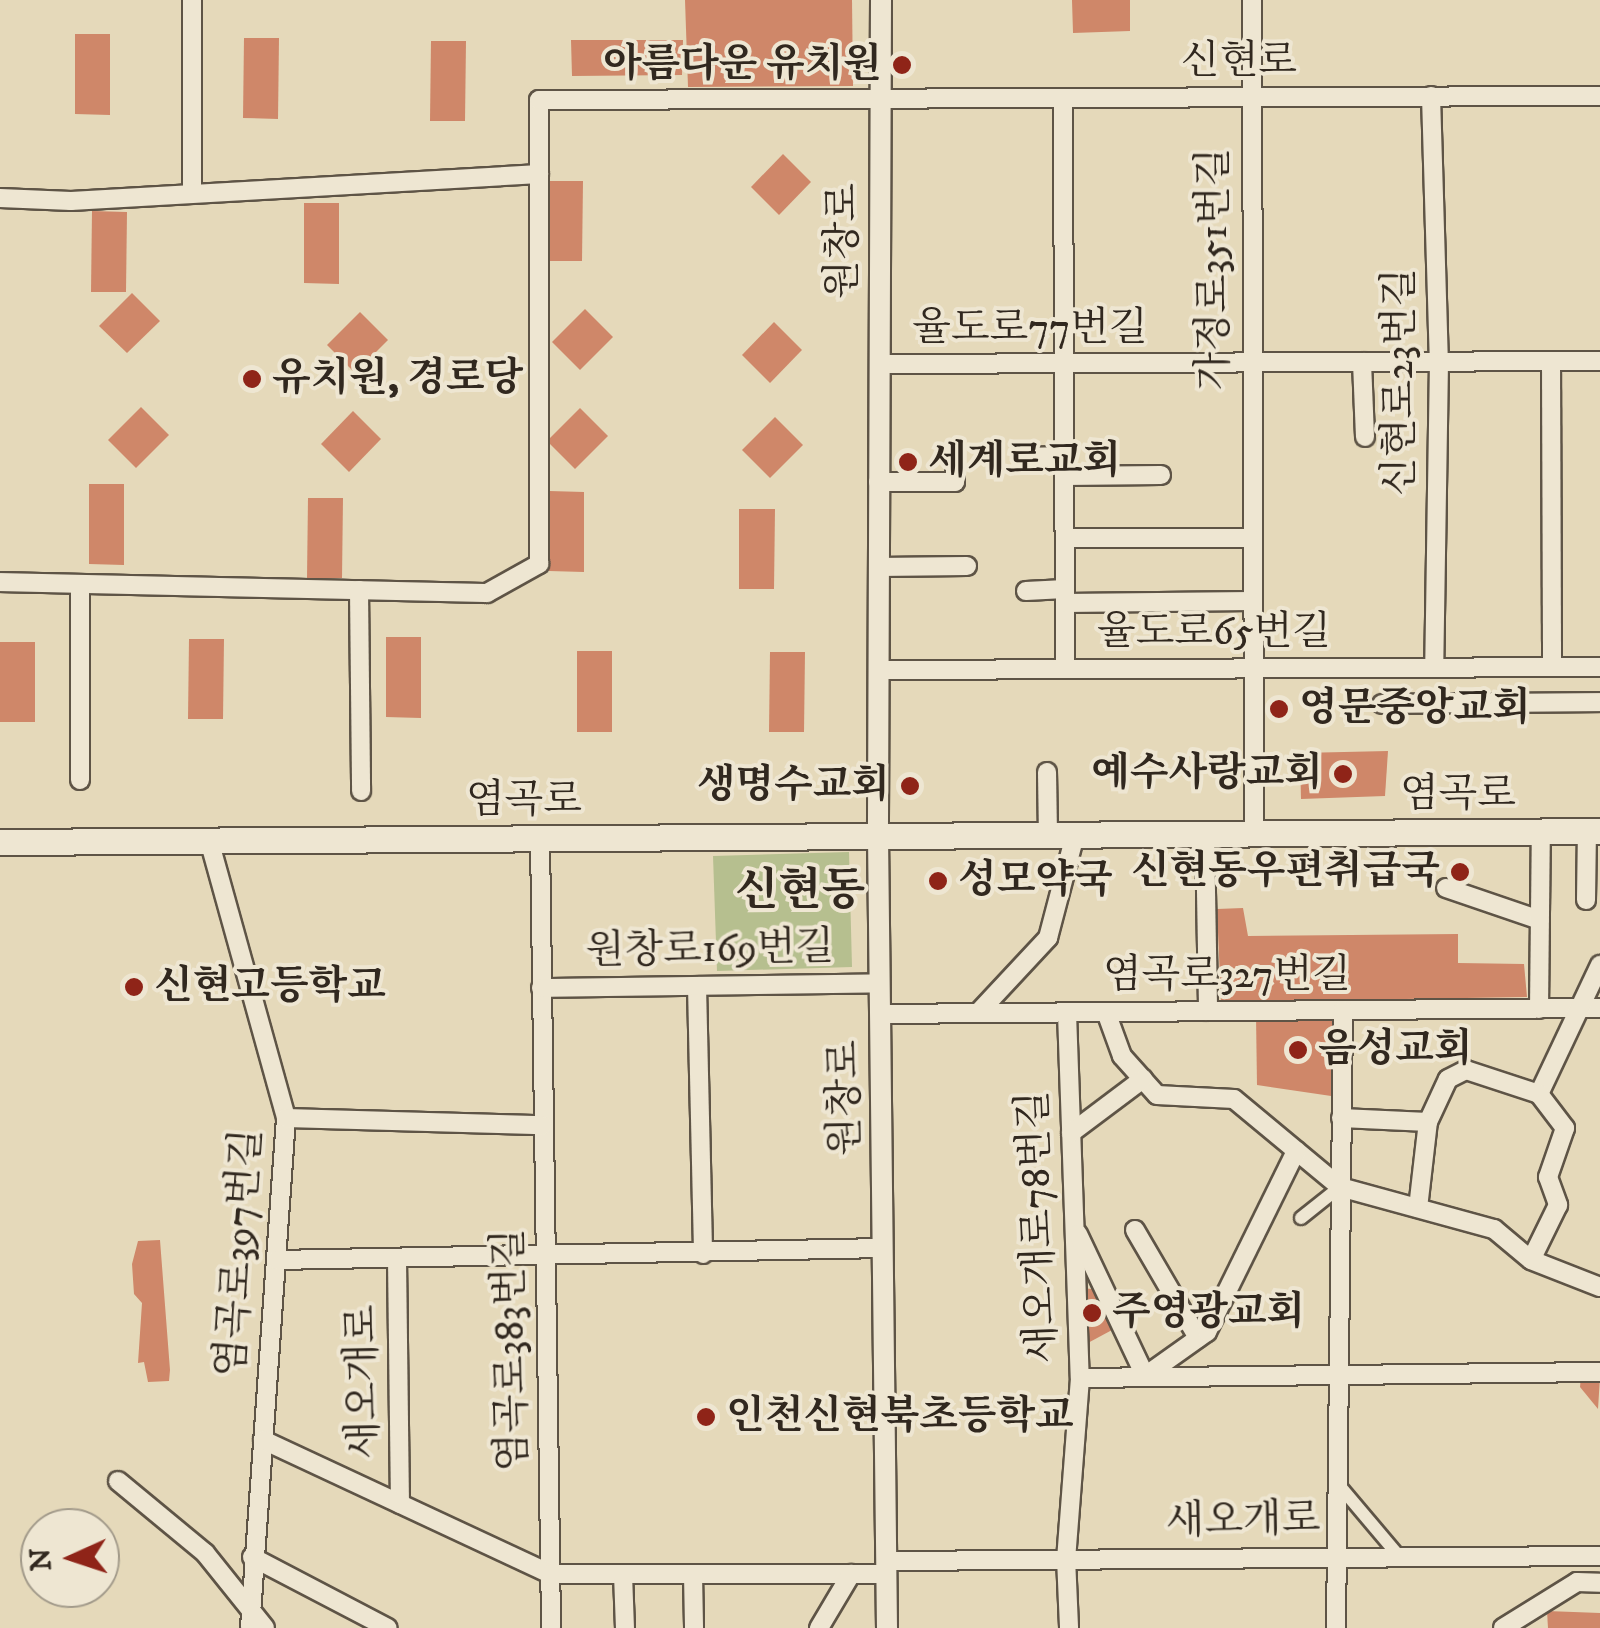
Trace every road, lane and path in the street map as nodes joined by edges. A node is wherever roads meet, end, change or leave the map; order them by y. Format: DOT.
graph roads {
  1 [pos="192,0"];
  2 [pos="880,0"];
  3 [pos="1252,0"];
  4 [pos="1432,96"];
  5 [pos="1600,96"];
  6 [pos="1250,97"];
  7 [pos="1064,98"];
  8 [pos="879,99"];
  9 [pos="538,174"];
  10 [pos="192,192"];
  11 [pos="0,198"];
  12 [pos="1550,361"];
  13 [pos="1600,361"];
  14 [pos="1251,362"];
  15 [pos="1362,362"];
  16 [pos="1440,362"];
  17 [pos="878,364"];
  18 [pos="1064,364"];
  19 [pos="1365,437"];
  20 [pos="955,454"];
  21 [pos="1064,456"];
  22 [pos="1024,457"];
  23 [pos="1161,475"];
  24 [pos="1064,476"];
  25 [pos="878,482"];
  26 [pos="1065,538"];
  27 [pos="1251,538"];
  28 [pos="968,566"];
  29 [pos="878,567"];
  30 [pos="0,582"];
  31 [pos="80,584"];
  32 [pos="359,590"];
  33 [pos="1026,591"];
  34 [pos="1065,596"];
  35 [pos="1252,600"];
  36 [pos="1552,667"];
  37 [pos="1600,667"];
  38 [pos="1252,668"];
  39 [pos="1434,668"];
  40 [pos="1066,669"];
  41 [pos="878,670"];
  42 [pos="1600,702"];
  43 [pos="1382,704"];
  44 [pos="1047,772"];
  45 [pos="80,780"];
  46 [pos="361,792"];
  47 [pos="1540,832"];
  48 [pos="1593,832"];
  49 [pos="1205,834"];
  50 [pos="1254,834"];
  51 [pos="1048,835"];
  52 [pos="1075,835"];
  53 [pos="878,836"];
  54 [pos="540,838"];
  55 [pos="208,840"];
  56 [pos="0,842"];
  57 [pos="1446,888"];
  58 [pos="1586,900"];
  59 [pos="1540,920"];
  60 [pos="1600,965"];
  61 [pos="879,983"];
  62 [pos="697,986"];
  63 [pos="541,988"];
  64 [pos="1575,1008"];
  65 [pos="1600,1008"];
  66 [pos="1539,1009"];
  67 [pos="1343,1010"];
  68 [pos="1067,1012"];
  69 [pos="1106,1012"];
  70 [pos="1208,1012"];
  71 [pos="978,1013"];
  72 [pos="880,1014"];
  73 [pos="1143,1080"];
  74 [pos="1539,1094"];
  75 [pos="286,1118"];
  76 [pos="1341,1118"];
  77 [pos="1428,1122"];
  78 [pos="543,1126"];
  79 [pos="1071,1133"];
  80 [pos="1296,1152"];
  81 [pos="1340,1186"];
  82 [pos="1418,1208"];
  83 [pos="1301,1218"];
  84 [pos="1074,1227"];
  85 [pos="1135,1230"];
  86 [pos="882,1248"];
  87 [pos="702,1254"];
  88 [pos="545,1258"];
  89 [pos="397,1259"];
  90 [pos="276,1260"];
  91 [pos="1531,1260"];
  92 [pos="1600,1287"];
  93 [pos="1198,1338"];
  94 [pos="1336,1371"];
  95 [pos="1600,1372"];
  96 [pos="1144,1376"];
  97 [pos="1080,1378"];
  98 [pos="263,1440"];
  99 [pos="1335,1479"];
  100 [pos="118,1481"];
  101 [pos="400,1504"];
  102 [pos="1333,1554"];
  103 [pos="1398,1554"];
  104 [pos="1600,1556"];
  105 [pos="252,1557"];
  106 [pos="1066,1558"];
  107 [pos="886,1568"];
  108 [pos="550,1574"];
  109 [pos="624,1574"];
  110 [pos="693,1574"];
  111 [pos="851,1574"];
  112 [pos="1600,1582"];
  113 [pos="250,1619"];
  114 [pos="265,1628"];
  115 [pos="388,1628"];
  116 [pos="551,1628"];
  117 [pos="625,1628"];
  118 [pos="694,1628"];
  119 [pos="820,1628"];
  120 [pos="887,1628"];
  121 [pos="1069,1628"];
  122 [pos="1336,1628"];
  123 [pos="1503,1628"];
  1 -- 10 [label="street"];
  2 -- 8 [label="street, 원창로"];
  3 -- 6 [label="street, 가정로351번길"];
  4 -- 5 [label="street, 신현로"];
  4 -- 6 [label="street, 신현로"];
  4 -- 16 [label="street, 신현로23번길"];
  6 -- 7 [label="street, 신현로"];
  6 -- 14 [label="street, 가정로351번길"];
  7 -- 8 [label="street, 신현로"];
  7 -- 18 [label="street"];
  8 -- 9 [label="street, 신현로"];
  8 -- 17 [label="street, 원창로"];
  9 -- 10 [label="street"];
  9 -- 32 [label="street"];
  10 -- 11 [label="street"];
  12 -- 13 [label="street, 율도로77번길"];
  12 -- 16 [label="street, 율도로77번길"];
  12 -- 36 [label="street"];
  14 -- 15 [label="street, 율도로77번길"];
  14 -- 18 [label="street, 율도로77번길"];
  14 -- 27 [label="street, 가정로351번길"];
  15 -- 16 [label="street, 율도로77번길"];
  15 -- 19 [label="street"];
  16 -- 39 [label="street, 신현로23번길"];
  17 -- 18 [label="street, 율도로77번길"];
  17 -- 25 [label="street, 원창로"];
  18 -- 21 [label="street"];
  20 -- 25 [label="street"];
  21 -- 22 [label="street"];
  21 -- 24 [label="street"];
  23 -- 24 [label="street"];
  24 -- 26 [label="street"];
  25 -- 29 [label="street, 원창로"];
  26 -- 27 [label="street"];
  26 -- 34 [label="street"];
  27 -- 35 [label="street, 가정로351번길"];
  28 -- 29 [label="street"];
  29 -- 41 [label="street, 원창로"];
  30 -- 31 [label="street"];
  31 -- 32 [label="street"];
  31 -- 45 [label="street"];
  32 -- 46 [label="street"];
  33 -- 34 [label="street"];
  34 -- 35 [label="street"];
  34 -- 40 [label="street"];
  35 -- 38 [label="street, 가정로351번길"];
  36 -- 37 [label="street, 율도로65번길"];
  36 -- 39 [label="street, 율도로65번길"];
  38 -- 39 [label="street, 율도로65번길"];
  38 -- 40 [label="street, 율도로65번길"];
  38 -- 50 [label="street, 가정로351번길"];
  40 -- 41 [label="street, 율도로65번길"];
  41 -- 53 [label="street, 원창로"];
  42 -- 43 [label="street"];
  44 -- 51 [label="street"];
  47 -- 48 [label="main road, 염곡로"];
  47 -- 50 [label="main road, 염곡로"];
  47 -- 59 [label="street, 염곡로"];
  48 -- 58 [label="street, 염곡로"];
  49 -- 50 [label="main road, 염곡로"];
  49 -- 52 [label="main road, 염곡로"];
  49 -- 70 [label="street"];
  51 -- 52 [label="main road, 염곡로"];
  51 -- 53 [label="main road, 염곡로"];
  52 -- 71 [label="street"];
  53 -- 54 [label="main road, 염곡로"];
  53 -- 61 [label="street, 원창로"];
  54 -- 55 [label="main road, 염곡로"];
  54 -- 63 [label="street, 염곡로383번길"];
  55 -- 56 [label="main road, 염곡로"];
  55 -- 75 [label="street, 염곡로397번길"];
  57 -- 59 [label="street"];
  59 -- 66 [label="street, 염곡로"];
  60 -- 64 [label="street"];
  61 -- 62 [label="street, 원창로169번길"];
  61 -- 72 [label="street, 원창로"];
  62 -- 63 [label="street, 원창로169번길"];
  62 -- 87 [label="street"];
  63 -- 78 [label="street, 염곡로383번길"];
  64 -- 65 [label="street, 염곡로327번길"];
  64 -- 66 [label="street, 염곡로327번길"];
  64 -- 74 [label="street"];
  66 -- 67 [label="street, 염곡로327번길"];
  67 -- 70 [label="street, 염곡로327번길"];
  67 -- 76 [label="street"];
  68 -- 69 [label="street, 염곡로327번길"];
  68 -- 71 [label="street, 염곡로327번길"];
  68 -- 79 [label="street, 새오개로78번길"];
  69 -- 70 [label="street, 염곡로327번길"];
  69 -- 73 [label="street"];
  71 -- 72 [label="street, 염곡로327번길"];
  72 -- 86 [label="street, 원창로"];
  73 -- 79 [label="street"];
  73 -- 80 [label="street"];
  74 -- 77 [label="street"];
  74 -- 91 [label="street"];
  75 -- 78 [label="street"];
  75 -- 90 [label="street, 염곡로397번길"];
  76 -- 77 [label="street"];
  76 -- 81 [label="street"];
  77 -- 82 [label="street"];
  78 -- 88 [label="street, 염곡로383번길"];
  79 -- 84 [label="street, 새오개로78번길"];
  80 -- 81 [label="street"];
  80 -- 93 [label="street"];
  81 -- 82 [label="street"];
  81 -- 83 [label="street"];
  81 -- 94 [label="street"];
  82 -- 91 [label="street"];
  84 -- 96 [label="street"];
  84 -- 97 [label="street, 새오개로78번길"];
  85 -- 93 [label="street"];
  86 -- 87 [label="street"];
  86 -- 107 [label="street, 원창로"];
  87 -- 88 [label="street"];
  88 -- 89 [label="street"];
  88 -- 108 [label="street, 염곡로383번길"];
  89 -- 90 [label="street"];
  89 -- 101 [label="street, 새오개로"];
  90 -- 98 [label="street, 염곡로397번길"];
  91 -- 92 [label="street"];
  93 -- 96 [label="street"];
  94 -- 95 [label="street"];
  94 -- 96 [label="street"];
  94 -- 99 [label="street"];
  96 -- 97 [label="street"];
  97 -- 106 [label="street, 새오개로78번길"];
  98 -- 101 [label="street, 새오개로"];
  98 -- 105 [label="street, 염곡로397번길"];
  99 -- 102 [label="street"];
  99 -- 103 [label="street"];
  100 -- 113 [label="street"];
  101 -- 108 [label="street, 새오개로"];
  102 -- 103 [label="street, 새오개로"];
  102 -- 106 [label="street, 새오개로"];
  102 -- 122 [label="street"];
  103 -- 104 [label="street, 새오개로"];
  105 -- 113 [label="street, 염곡로397번길"];
  105 -- 115 [label="street"];
  106 -- 107 [label="street, 새오개로"];
  106 -- 121 [label="street, 새오개로78번길"];
  107 -- 111 [label="street, 새오개로"];
  107 -- 120 [label="street, 원창로"];
  108 -- 109 [label="street, 새오개로"];
  108 -- 116 [label="street, 염곡로383번길"];
  109 -- 110 [label="street, 새오개로"];
  109 -- 117 [label="street"];
  110 -- 111 [label="street, 새오개로"];
  110 -- 118 [label="street"];
  111 -- 119 [label="street"];
  112 -- 123 [label="street"];
  113 -- 114 [label="street"];
}
